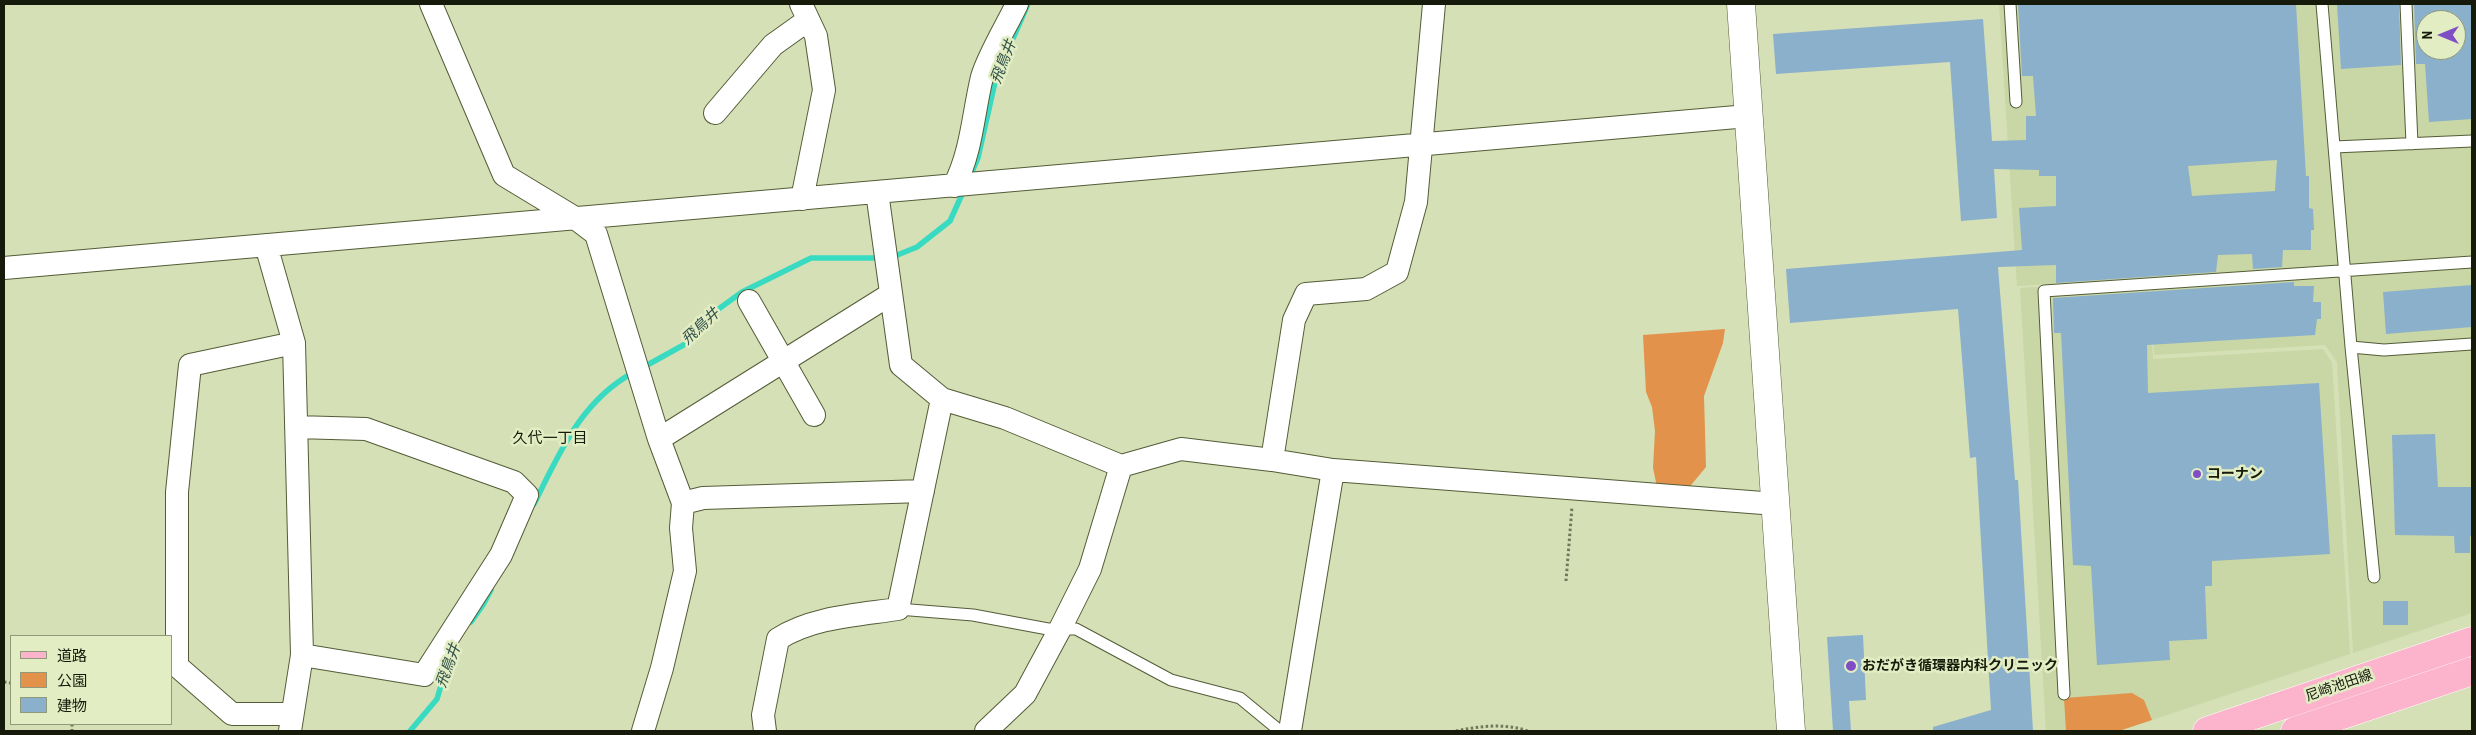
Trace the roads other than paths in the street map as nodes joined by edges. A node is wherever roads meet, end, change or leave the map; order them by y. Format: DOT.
graph roads {
  1 [pos="431,4"];
  2 [pos="1018,4"];
  3 [pos="1434,4"];
  4 [pos="1741,4"];
  5 [pos="2010,4"];
  6 [pos="2322,4"];
  7 [pos="2406,4"];
  8 [pos="804,12"];
  9 [pos="2016,102"];
  10 [pos="715,113"];
  11 [pos="1748,116"];
  12 [pos="2472,141"];
  13 [pos="2412,144"];
  14 [pos="1421,146"];
  15 [pos="2334,147"];
  16 [pos="954,186"];
  17 [pos="877,192"];
  18 [pos="802,199"];
  19 [pos="575,218"];
  20 [pos="266,245"];
  21 [pos="2472,262"];
  22 [pos="4,268"];
  23 [pos="2344,269"];
  24 [pos="891,294"];
  25 [pos="749,301"];
  26 [pos="294,343"];
  27 [pos="2472,344"];
  28 [pos="2351,347"];
  29 [pos="784,361"];
  30 [pos="942,399"];
  31 [pos="814,415"];
  32 [pos="296,427"];
  33 [pos="659,439"];
  34 [pos="1272,460"];
  35 [pos="1121,466"];
  36 [pos="1333,470"];
  37 [pos="923,492"];
  38 [pos="682,503"];
  39 [pos="1776,504"];
  40 [pos="2374,577"];
  41 [pos="898,609"];
  42 [pos="1060,629"];
  43 [pos="2472,641"];
  44 [pos="302,654"];
  45 [pos="2472,671"];
  46 [pos="2064,694"];
  47 [pos="291,723"];
  48 [pos="2308,729"];
  49 [pos="995,730"];
  50 [pos="643,731"];
  51 [pos="765,731"];
  52 [pos="1280,731"];
  53 [pos="1290,731"];
  54 [pos="1792,731"];
  55 [pos="2207,731"];
  1 -- 19 [label="street"];
  2 -- 16 [label="street"];
  3 -- 14 [label="street"];
  4 -- 11 [label="street"];
  5 -- 9 [label="lane"];
  6 -- 15 [label="lane"];
  7 -- 13 [label="lane"];
  8 -- 10 [label="street"];
  8 -- 18 [label="street"];
  11 -- 14 [label="street"];
  11 -- 39 [label="street"];
  12 -- 13 [label="lane"];
  13 -- 15 [label="lane"];
  14 -- 16 [label="street"];
  14 -- 34 [label="street"];
  15 -- 23 [label="lane"];
  16 -- 17 [label="street"];
  17 -- 18 [label="street"];
  17 -- 24 [label="street"];
  18 -- 19 [label="street"];
  19 -- 20 [label="street"];
  19 -- 33 [label="street"];
  20 -- 22 [label="street"];
  20 -- 26 [label="street"];
  21 -- 23 [label="lane"];
  23 -- 28 [label="lane"];
  23 -- 46 [label="lane"];
  24 -- 29 [label="street"];
  24 -- 30 [label="street"];
  25 -- 29 [label="street"];
  26 -- 32 [label="street"];
  26 -- 47 [label="street"];
  27 -- 28 [label="lane"];
  28 -- 40 [label="lane"];
  29 -- 31 [label="street"];
  29 -- 33 [label="street"];
  30 -- 35 [label="street"];
  30 -- 37 [label="street"];
  32 -- 44 [label="street"];
  32 -- 44 [label="street"];
  33 -- 38 [label="street"];
  34 -- 35 [label="street"];
  34 -- 36 [label="street"];
  35 -- 42 [label="street"];
  36 -- 39 [label="street"];
  36 -- 53 [label="street"];
  37 -- 38 [label="street"];
  37 -- 41 [label="street"];
  38 -- 50 [label="street"];
  39 -- 54 [label="street"];
  41 -- 42 [label="lane"];
  41 -- 51 [label="street"];
  42 -- 49 [label="street"];
  42 -- 52 [label="lane"];
  43 -- 55 [label="main road, 尼崎池田線"];
  44 -- 47 [label="street"];
  45 -- 48 [label="main road, 尼崎池田線"];
}
